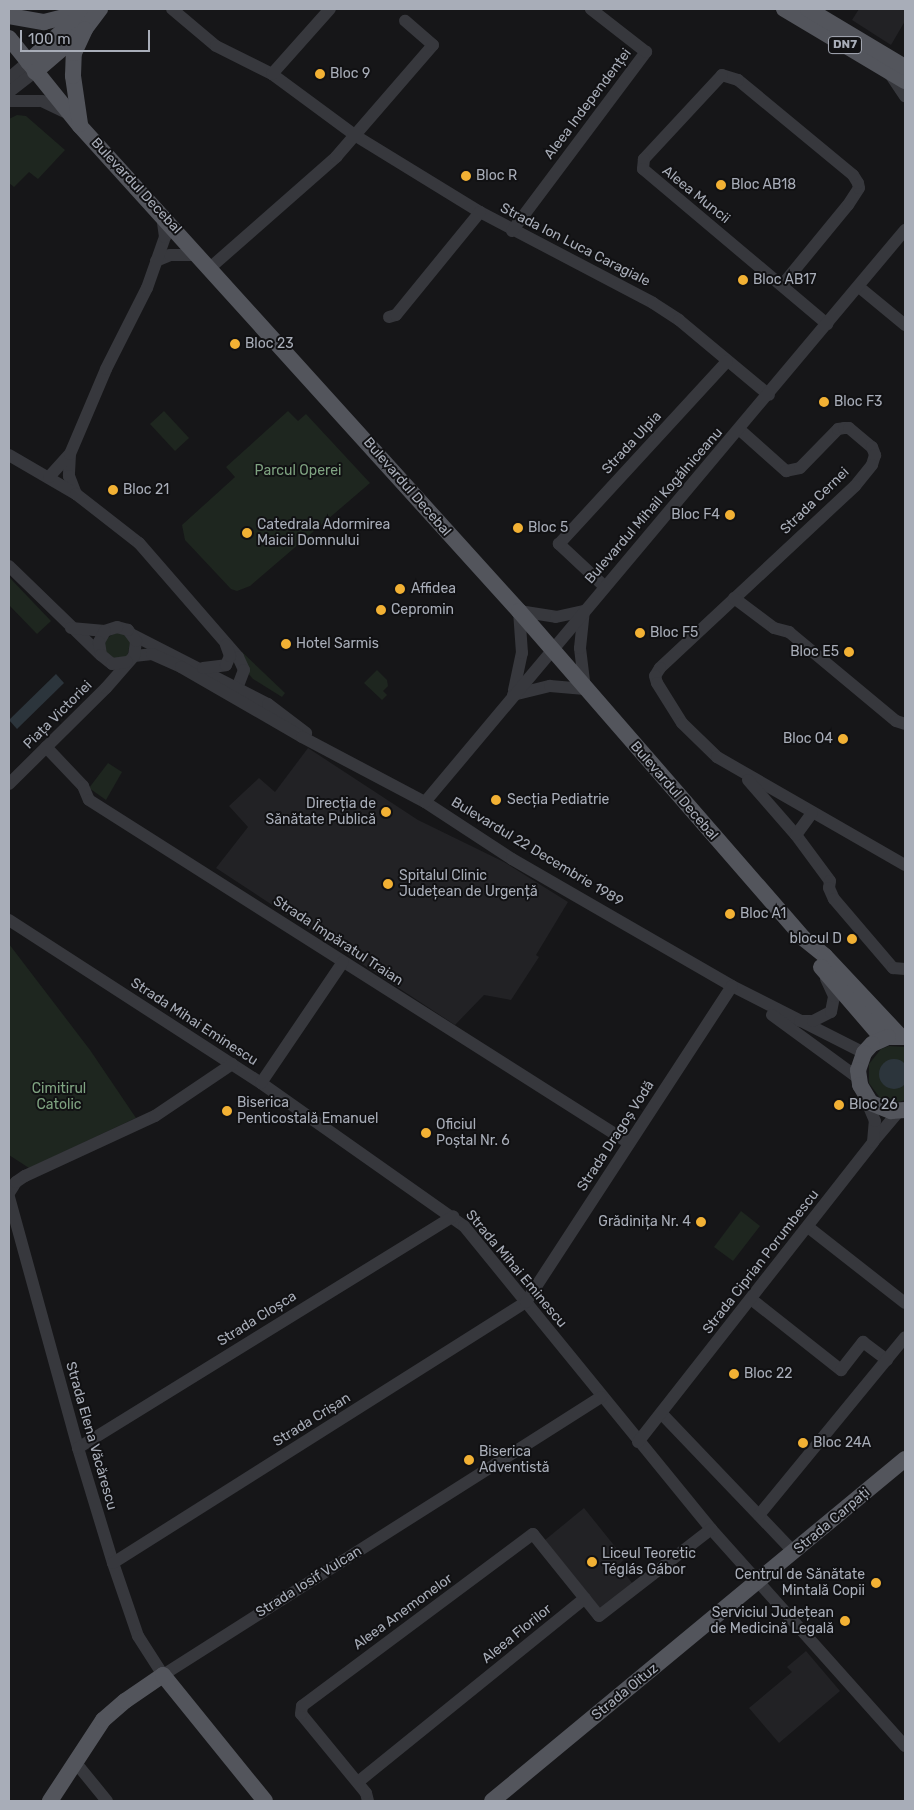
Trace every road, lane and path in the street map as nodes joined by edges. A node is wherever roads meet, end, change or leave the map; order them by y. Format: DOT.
graph roads {
  1 [pos="172,9"];
  2 [pos="330,9"];
  3 [pos="591,9"];
  4 [pos="784,9"];
  5 [pos="808,9"];
  6 [pos="90,10"];
  7 [pos="9,16"];
  8 [pos="405,21"];
  9 [pos="85,29"];
  10 [pos="9,38"];
  11 [pos="31,67"];
  12 [pos="905,67"];
  13 [pos="887,70"];
  14 [pos="272,74"];
  15 [pos="9,78"];
  16 [pos="905,82"];
  17 [pos="9,92"];
  18 [pos="905,96"];
  19 [pos="9,101"];
  20 [pos="80,126"];
  21 [pos="356,136"];
  22 [pos="480,212"];
  23 [pos="162,213"];
  24 [pos="905,230"];
  25 [pos="512,231"];
  26 [pos="200,255"];
  27 [pos="156,261"];
  28 [pos="211,267"];
  29 [pos="783,284"];
  30 [pos="858,287"];
  31 [pos="389,317"];
  32 [pos="828,324"];
  33 [pos="905,325"];
  34 [pos="727,362"];
  35 [pos="769,395"];
  36 [pos="740,430"];
  37 [pos="9,454"];
  38 [pos="70,454"];
  39 [pos="49,477"];
  40 [pos="76,494"];
  41 [pos="9,566"];
  42 [pos="604,586"];
  43 [pos="734,598"];
  44 [pos="519,611"];
  45 [pos="584,611"];
  46 [pos="69,628"];
  47 [pos="105,631"];
  48 [pos="132,634"];
  49 [pos="226,645"];
  50 [pos="552,650"];
  51 [pos="102,657"];
  52 [pos="238,657"];
  53 [pos="131,659"];
  54 [pos="203,668"];
  55 [pos="216,682"];
  56 [pos="106,688"];
  57 [pos="237,688"];
  58 [pos="585,689"];
  59 [pos="513,695"];
  60 [pos="905,724"];
  61 [pos="46,747"];
  62 [pos="324,748"];
  63 [pos="740,770"];
  64 [pos="9,784"];
  65 [pos="425,802"];
  66 [pos="812,813"];
  67 [pos="796,834"];
  68 [pos="905,865"];
  69 [pos="9,920"];
  70 [pos="803,938"];
  71 [pos="343,962"];
  72 [pos="821,967"];
  73 [pos="905,969"];
  74 [pos="732,986"];
  75 [pos="798,1021"];
  76 [pos="904,1035"];
  77 [pos="882,1038"];
  78 [pos="864,1054"];
  79 [pos="232,1064"];
  80 [pos="261,1083"];
  81 [pos="860,1085"];
  82 [pos="902,1111"];
  83 [pos="874,1142"];
  84 [pos="630,1143"];
  85 [pos="9,1193"];
  86 [pos="9,1197"];
  87 [pos="453,1216"];
  88 [pos="808,1227"];
  89 [pos="751,1299"];
  90 [pos="526,1302"];
  91 [pos="905,1303"];
  92 [pos="905,1337"];
  93 [pos="887,1360"];
  94 [pos="601,1397"];
  95 [pos="661,1413"];
  96 [pos="638,1442"];
  97 [pos="78,1448"];
  98 [pos="905,1459"];
  99 [pos="759,1515"];
  100 [pos="711,1529"];
  101 [pos="794,1552"];
  102 [pos="113,1563"];
  103 [pos="758,1582"];
  104 [pos="585,1598"];
  105 [pos="163,1675"];
  106 [pos="905,1746"];
  107 [pos="76,1763"];
  108 [pos="358,1782"];
  109 [pos="50,1801"];
  110 [pos="107,1801"];
  111 [pos="265,1801"];
  112 [pos="368,1801"];
  113 [pos="492,1801"];
  1 -- 14 [label="street, Strada Ion Luca Caragiale"];
  2 -- 14 [label="street"];
  3 -- 25 [label="street, Aleea Independenței"];
  4 -- 13 [label="main road, DN7"];
  5 -- 12 [label="main road, DN7"];
  6 -- 7 [label="main road"];
  6 -- 9 [label="main road"];
  6 -- 11 [label="main road"];
  8 -- 21 [label="street"];
  9 -- 11 [label="main road"];
  9 -- 20 [label="main road"];
  10 -- 11 [label="main road, Bulevardul Decebal"];
  11 -- 15 [label="street"];
  11 -- 17 [label="street"];
  11 -- 20 [label="main road, Bulevardul Decebal"];
  13 -- 16 [label="main road, DN7"];
  13 -- 18 [label="street"];
  14 -- 21 [label="street, Strada Ion Luca Caragiale"];
  19 -- 20 [label="street"];
  20 -- 23 [label="main road, Bulevardul Decebal"];
  21 -- 22 [label="street, Strada Ion Luca Caragiale"];
  21 -- 28 [label="street"];
  22 -- 25 [label="street, Strada Ion Luca Caragiale"];
  22 -- 31 [label="street"];
  23 -- 26 [label="main road, Bulevardul Decebal"];
  23 -- 27 [label="street"];
  24 -- 30 [label="street, Bulevardul Mihail Kogălniceanu"];
  25 -- 34 [label="street, Strada Ion Luca Caragiale"];
  26 -- 27 [label="street"];
  26 -- 28 [label="main road, Bulevardul Decebal"];
  27 -- 38 [label="street"];
  28 -- 44 [label="main road, Bulevardul Decebal"];
  29 -- 29 [label="street, Aleea Muncii"];
  29 -- 32 [label="street, Aleea Muncii"];
  30 -- 32 [label="street, Bulevardul Mihail Kogălniceanu"];
  30 -- 33 [label="street"];
  32 -- 35 [label="street, Bulevardul Mihail Kogălniceanu"];
  34 -- 35 [label="street, Strada Ion Luca Caragiale"];
  34 -- 42 [label="street, Strada Ulpia"];
  35 -- 36 [label="street, Bulevardul Mihail Kogălniceanu"];
  36 -- 42 [label="street, Bulevardul Mihail Kogălniceanu"];
  36 -- 43 [label="street, Strada Cernei"];
  37 -- 39 [label="street"];
  38 -- 39 [label="street"];
  38 -- 40 [label="street"];
  39 -- 40 [label="street"];
  40 -- 49 [label="street"];
  41 -- 46 [label="street"];
  42 -- 45 [label="street, Bulevardul Mihail Kogălniceanu"];
  43 -- 60 [label="street"];
  43 -- 63 [label="street, Strada Cernei"];
  44 -- 45 [label="street"];
  44 -- 50 [label="main road, Bulevardul Decebal"];
  44 -- 59 [label="street"];
  45 -- 50 [label="street, Bulevardul Mihail Kogălniceanu"];
  45 -- 58 [label="street"];
  46 -- 47 [label="street"];
  46 -- 51 [label="street"];
  47 -- 48 [label="street"];
  47 -- 51 [label="street, Piața Victoriei"];
  48 -- 53 [label="street"];
  48 -- 54 [label="street, Bulevardul 22 Decembrie 1989"];
  49 -- 52 [label="street"];
  49 -- 54 [label="street"];
  50 -- 58 [label="main road, Bulevardul Decebal"];
  50 -- 59 [label="street, Bulevardul Mihail Kogălniceanu"];
  51 -- 53 [label="street"];
  51 -- 56 [label="street, Piața Victoriei"];
  52 -- 55 [label="street"];
  52 -- 57 [label="street"];
  53 -- 55 [label="street, Bulevardul 22 Decembrie 1989"];
  53 -- 56 [label="street, Piața Victoriei"];
  54 -- 55 [label="street, Bulevardul 22 Decembrie 1989"];
  55 -- 57 [label="street, Bulevardul 22 Decembrie 1989"];
  55 -- 62 [label="street, Bulevardul 22 Decembrie 1989"];
  56 -- 61 [label="street, Piața Victoriei"];
  57 -- 62 [label="street, Bulevardul 22 Decembrie 1989"];
  58 -- 59 [label="street"];
  58 -- 70 [label="main road, Bulevardul Decebal"];
  59 -- 65 [label="street, Bulevardul Mihail Kogălniceanu"];
  61 -- 64 [label="street, Piața Victoriei"];
  61 -- 71 [label="street, Strada Împăratul Traian"];
  62 -- 65 [label="street, Bulevardul 22 Decembrie 1989"];
  63 -- 66 [label="street"];
  63 -- 67 [label="street"];
  65 -- 74 [label="street, Bulevardul 22 Decembrie 1989"];
  66 -- 67 [label="street"];
  66 -- 68 [label="street"];
  67 -- 73 [label="street"];
  69 -- 79 [label="street, Strada Mihai Eminescu"];
  70 -- 72 [label="main road, Bulevardul Decebal"];
  70 -- 76 [label="main road, Bulevardul Decebal"];
  71 -- 80 [label="street"];
  71 -- 84 [label="street, Strada Împăratul Traian"];
  72 -- 75 [label="street"];
  72 -- 77 [label="main road, Bulevardul Decebal"];
  74 -- 75 [label="street, Bulevardul 22 Decembrie 1989"];
  74 -- 81 [label="street, Bulevardul 22 Decembrie 1989"];
  74 -- 84 [label="street, Strada Dragoș Vodă"];
  75 -- 78 [label="street, Bulevardul 22 Decembrie 1989"];
  76 -- 77 [label="main road"];
  77 -- 78 [label="main road"];
  78 -- 81 [label="main road"];
  79 -- 80 [label="street, Strada Mihai Eminescu"];
  79 -- 85 [label="street"];
  80 -- 87 [label="street, Strada Mihai Eminescu"];
  81 -- 82 [label="main road"];
  81 -- 83 [label="street"];
  82 -- 83 [label="street, Strada Ciprian Porumbescu"];
  83 -- 88 [label="street, Strada Ciprian Porumbescu"];
  84 -- 90 [label="street, Strada Dragoș Vodă"];
  86 -- 97 [label="street, Strada Elena Văcărescu"];
  87 -- 90 [label="street, Strada Mihai Eminescu"];
  87 -- 97 [label="street, Strada Cloșca"];
  88 -- 89 [label="street, Strada Ciprian Porumbescu"];
  88 -- 91 [label="street"];
  89 -- 93 [label="street"];
  89 -- 95 [label="street, Strada Ciprian Porumbescu"];
  90 -- 94 [label="street, Strada Mihai Eminescu"];
  90 -- 102 [label="street, Strada Crișan"];
  92 -- 93 [label="street"];
  93 -- 99 [label="street"];
  94 -- 96 [label="street, Strada Mihai Eminescu"];
  94 -- 105 [label="street, Strada Iosif Vulcan"];
  95 -- 96 [label="street, Strada Ciprian Porumbescu"];
  95 -- 99 [label="street"];
  96 -- 100 [label="street, Strada Mihai Eminescu"];
  97 -- 102 [label="street, Strada Elena Văcărescu"];
  98 -- 101 [label="main road, Strada Carpați"];
  99 -- 101 [label="street"];
  100 -- 103 [label="street, Strada Mihai Eminescu"];
  100 -- 104 [label="street"];
  101 -- 103 [label="main road, Strada Carpați"];
  102 -- 105 [label="street, Strada Elena Văcărescu"];
  103 -- 106 [label="street, Strada Mihai Eminescu"];
  103 -- 113 [label="main road, Strada Oituz"];
  104 -- 108 [label="street, Aleea Florilor"];
  104 -- 108 [label="street, Aleea Anemonelor"];
  105 -- 107 [label="main road, Strada Iosif Vulcan"];
  105 -- 111 [label="main road"];
  107 -- 109 [label="main road, Strada Iosif Vulcan"];
  107 -- 110 [label="street"];
  108 -- 112 [label="street"];
}
